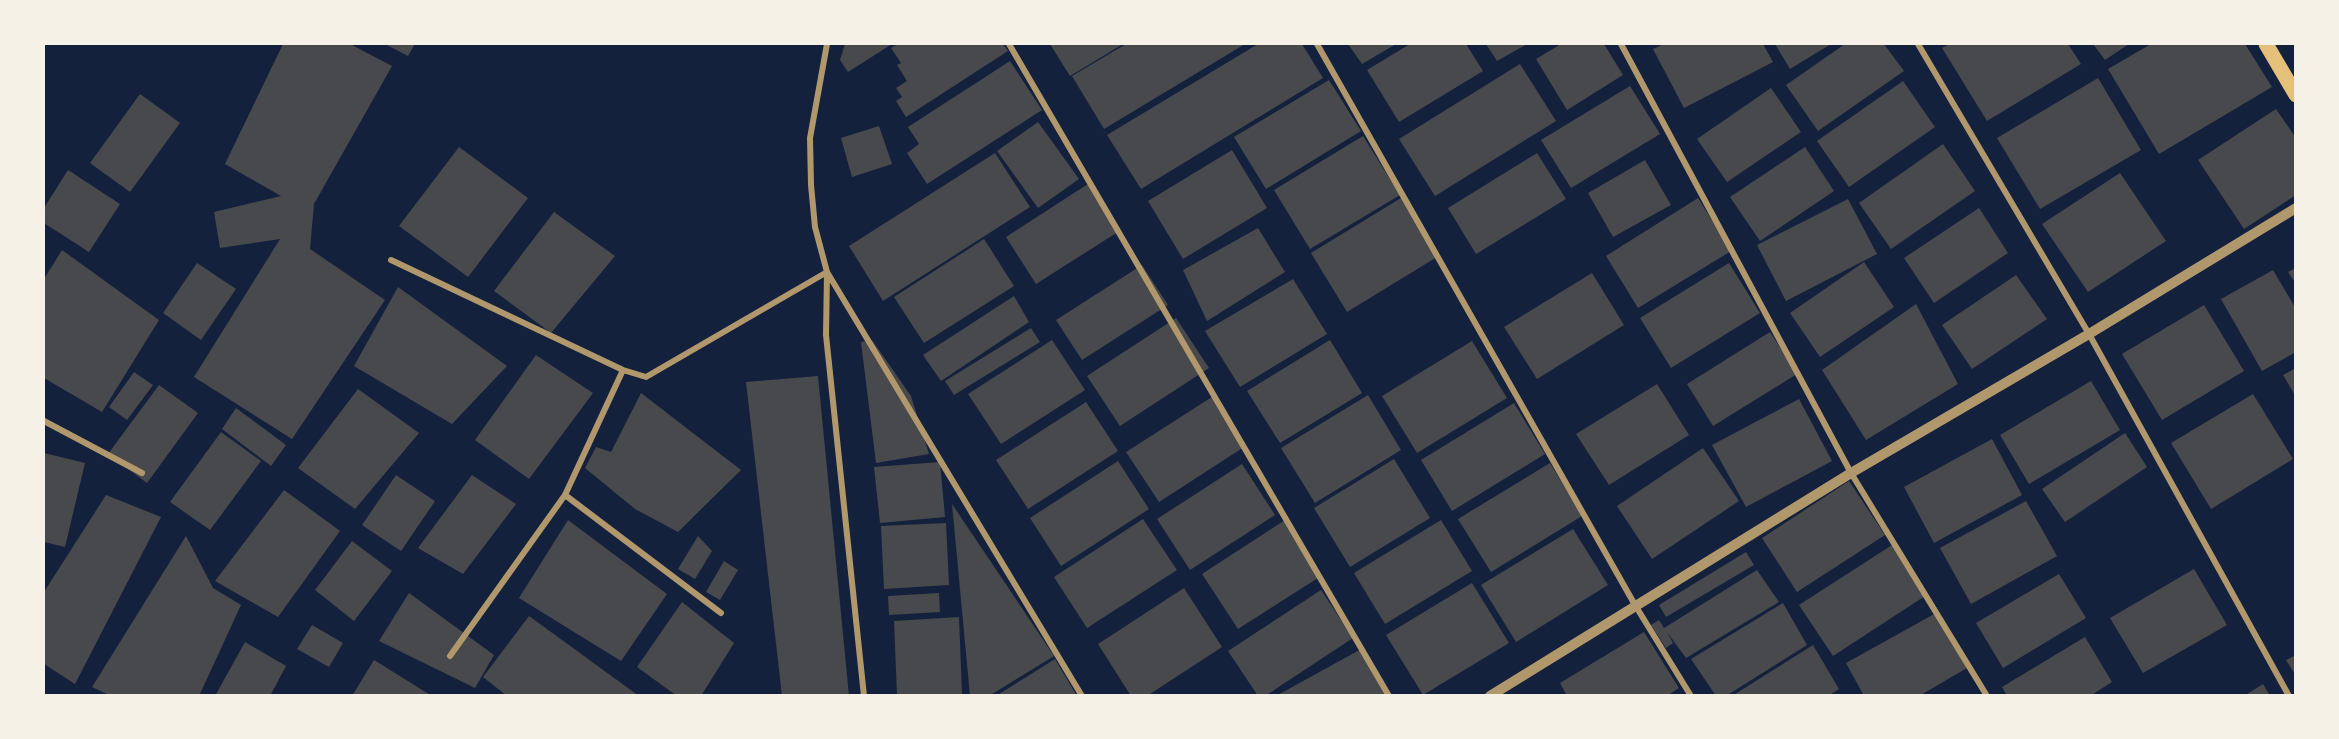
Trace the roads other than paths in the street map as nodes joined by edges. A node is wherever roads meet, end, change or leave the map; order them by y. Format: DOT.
graph roads {
  1 [pos="827,44"];
  2 [pos="1009,44"];
  3 [pos="1317,44"];
  4 [pos="1621,44"];
  5 [pos="1918,44"];
  6 [pos="2266,44"];
  7 [pos="2295,95"];
  8 [pos="2295,208"];
  9 [pos="391,260"];
  10 [pos="827,272"];
  11 [pos="2090,334"];
  12 [pos="623,370"];
  13 [pos="44,421"];
  14 [pos="142,473"];
  15 [pos="1851,473"];
  16 [pos="565,495"];
  17 [pos="1635,605"];
  18 [pos="721,614"];
  19 [pos="450,656"];
  20 [pos="864,696"];
  21 [pos="1082,696"];
  22 [pos="1389,696"];
  23 [pos="1490,696"];
  24 [pos="1691,696"];
  25 [pos="1987,696"];
  26 [pos="2289,696"];
  1 -- 10 [label="street"];
  2 -- 22 [label="street"];
  3 -- 17 [label="street"];
  4 -- 15 [label="street"];
  5 -- 11 [label="street"];
  6 -- 7 [label="main road"];
  8 -- 11 [label="street"];
  9 -- 12 [label="street"];
  10 -- 12 [label="street"];
  10 -- 20 [label="street"];
  10 -- 21 [label="street"];
  11 -- 15 [label="street"];
  11 -- 26 [label="street"];
  12 -- 16 [label="street"];
  13 -- 14 [label="street"];
  15 -- 17 [label="street"];
  15 -- 25 [label="street"];
  16 -- 18 [label="street"];
  16 -- 19 [label="street"];
  17 -- 23 [label="street"];
  17 -- 24 [label="street"];
}
